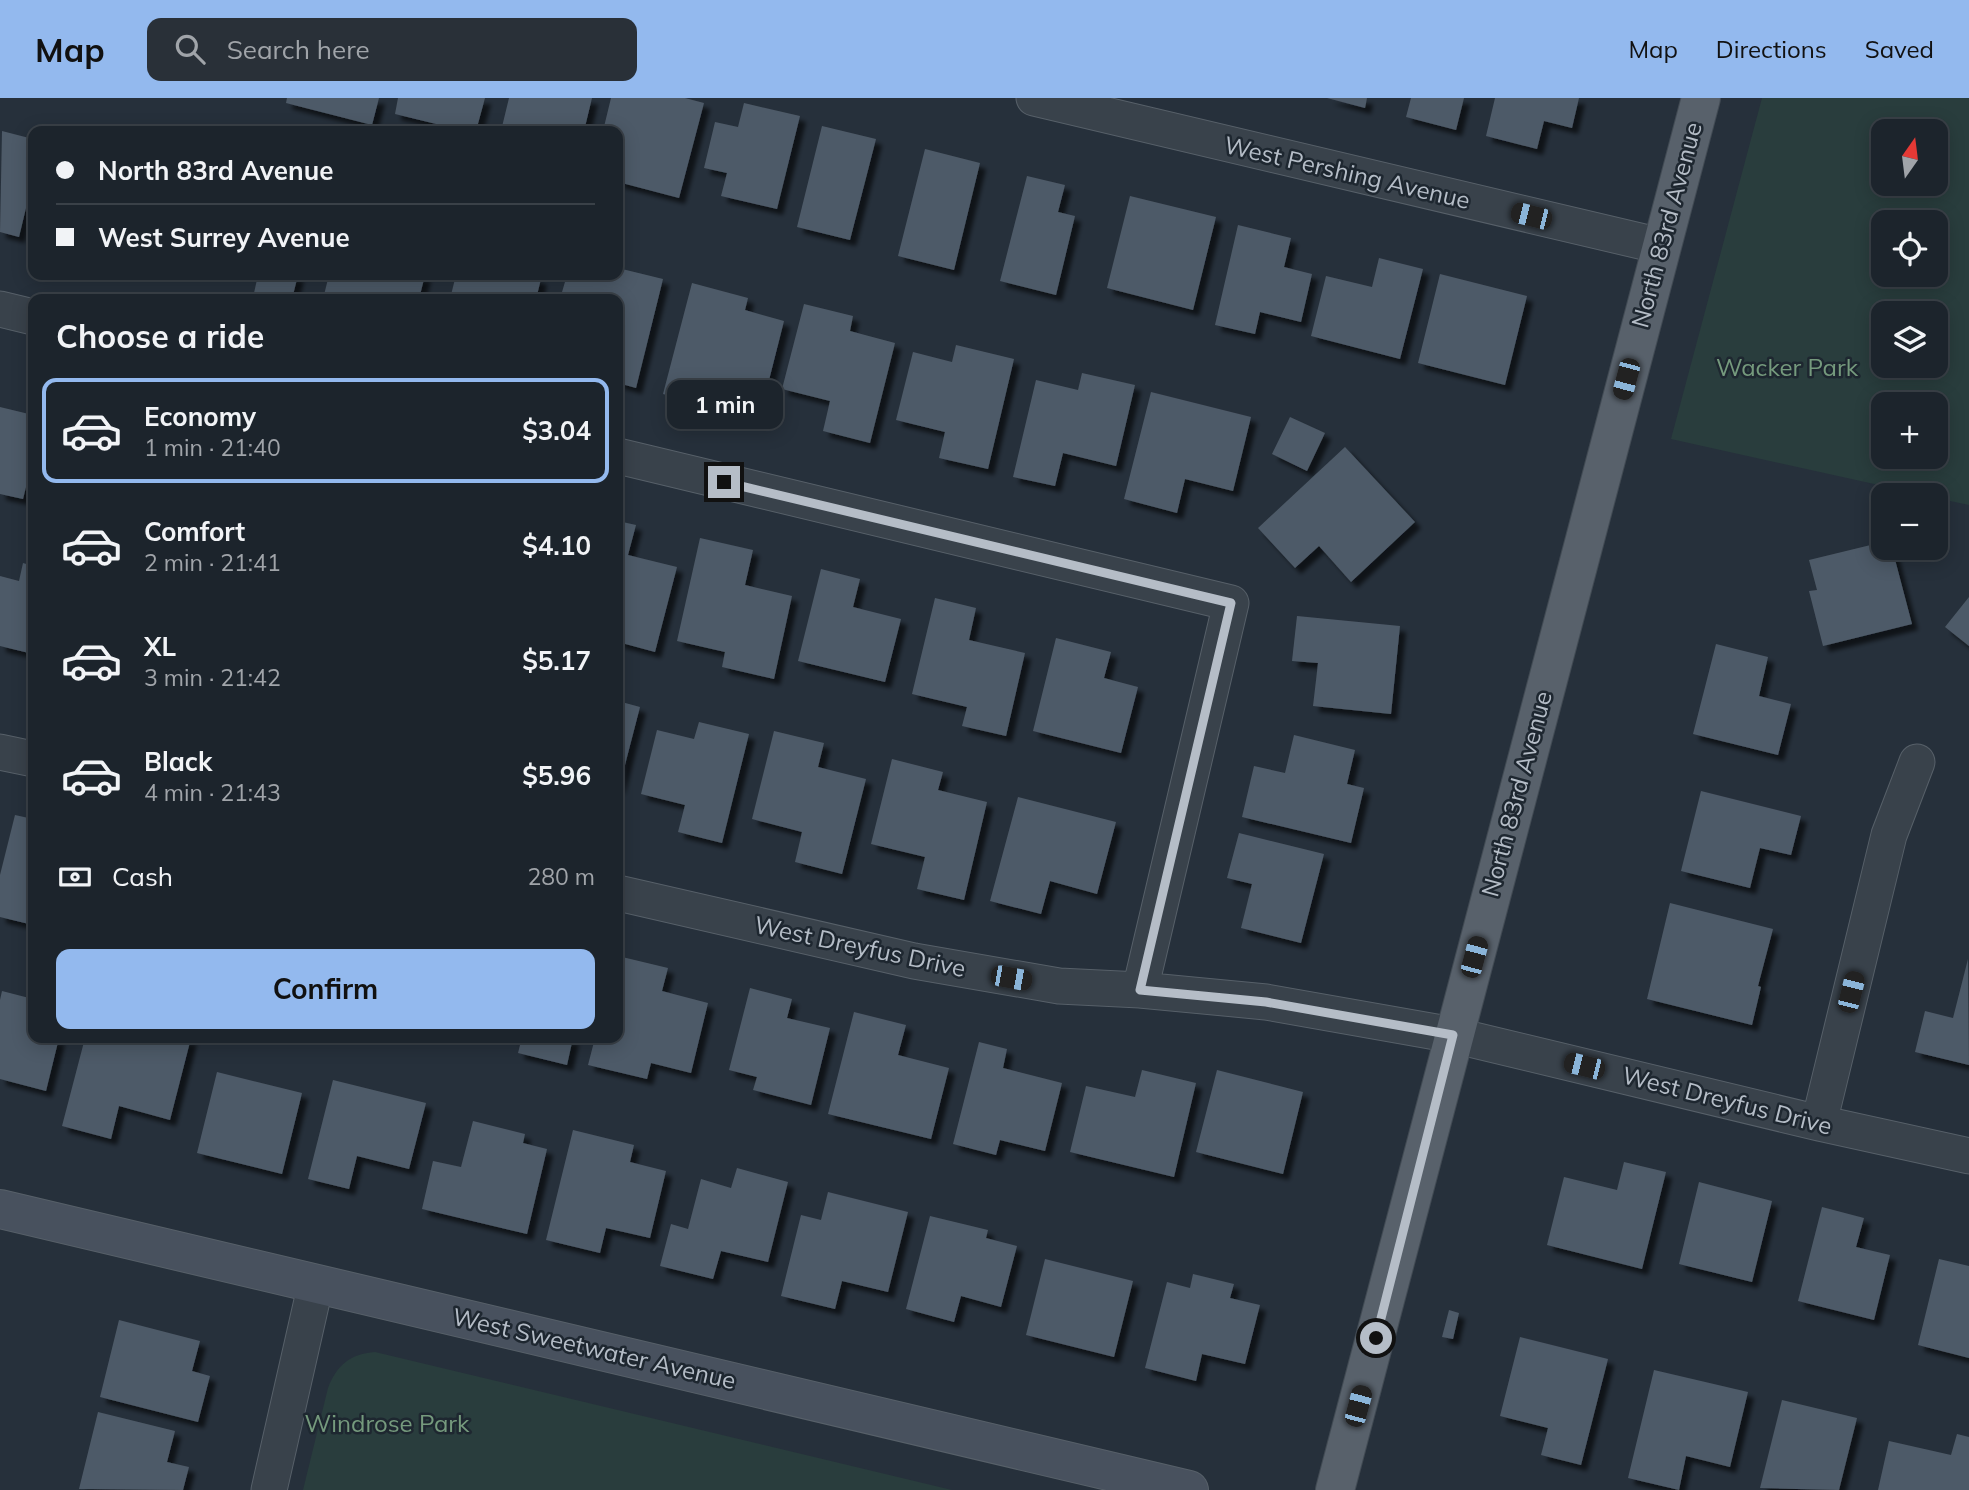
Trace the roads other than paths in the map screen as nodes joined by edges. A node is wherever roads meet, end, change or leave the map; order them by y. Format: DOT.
graph roads {
  1 [pos="1034,98"];
  2 [pos="1701,98"];
  3 [pos="1661,246"];
  4 [pos="0,309"];
  5 [pos="28,316"];
  6 [pos="623,457"];
  7 [pos="0,752"];
  8 [pos="28,759"];
  9 [pos="1917,762"];
  10 [pos="623,894"];
  11 [pos="1140,990"];
  12 [pos="1453,1035"];
  13 [pos="1819,1123"];
  14 [pos="1969,1156"];
  15 [pos="0,1209"];
  16 [pos="316,1283"];
  17 [pos="269,1490"];
  18 [pos="1189,1490"];
  19 [pos="1335,1490"];
  1 -- 3 [label="street, West Pershing Avenue"];
  2 -- 3 [label="main road, North 83rd Avenue"];
  3 -- 12 [label="main road, North 83rd Avenue"];
  4 -- 5 [label="street"];
  6 -- 11 [label="street"];
  7 -- 8 [label="street"];
  9 -- 13 [label="street"];
  10 -- 11 [label="street, West Dreyfus Drive"];
  11 -- 12 [label="street, West Dreyfus Drive"];
  12 -- 13 [label="street, West Dreyfus Drive"];
  12 -- 19 [label="main road, North 83rd Avenue"];
  13 -- 14 [label="street, West Dreyfus Drive"];
  15 -- 16 [label="street, West Sweetwater Avenue"];
  16 -- 17 [label="street"];
  16 -- 18 [label="street, West Sweetwater Avenue"];
}
